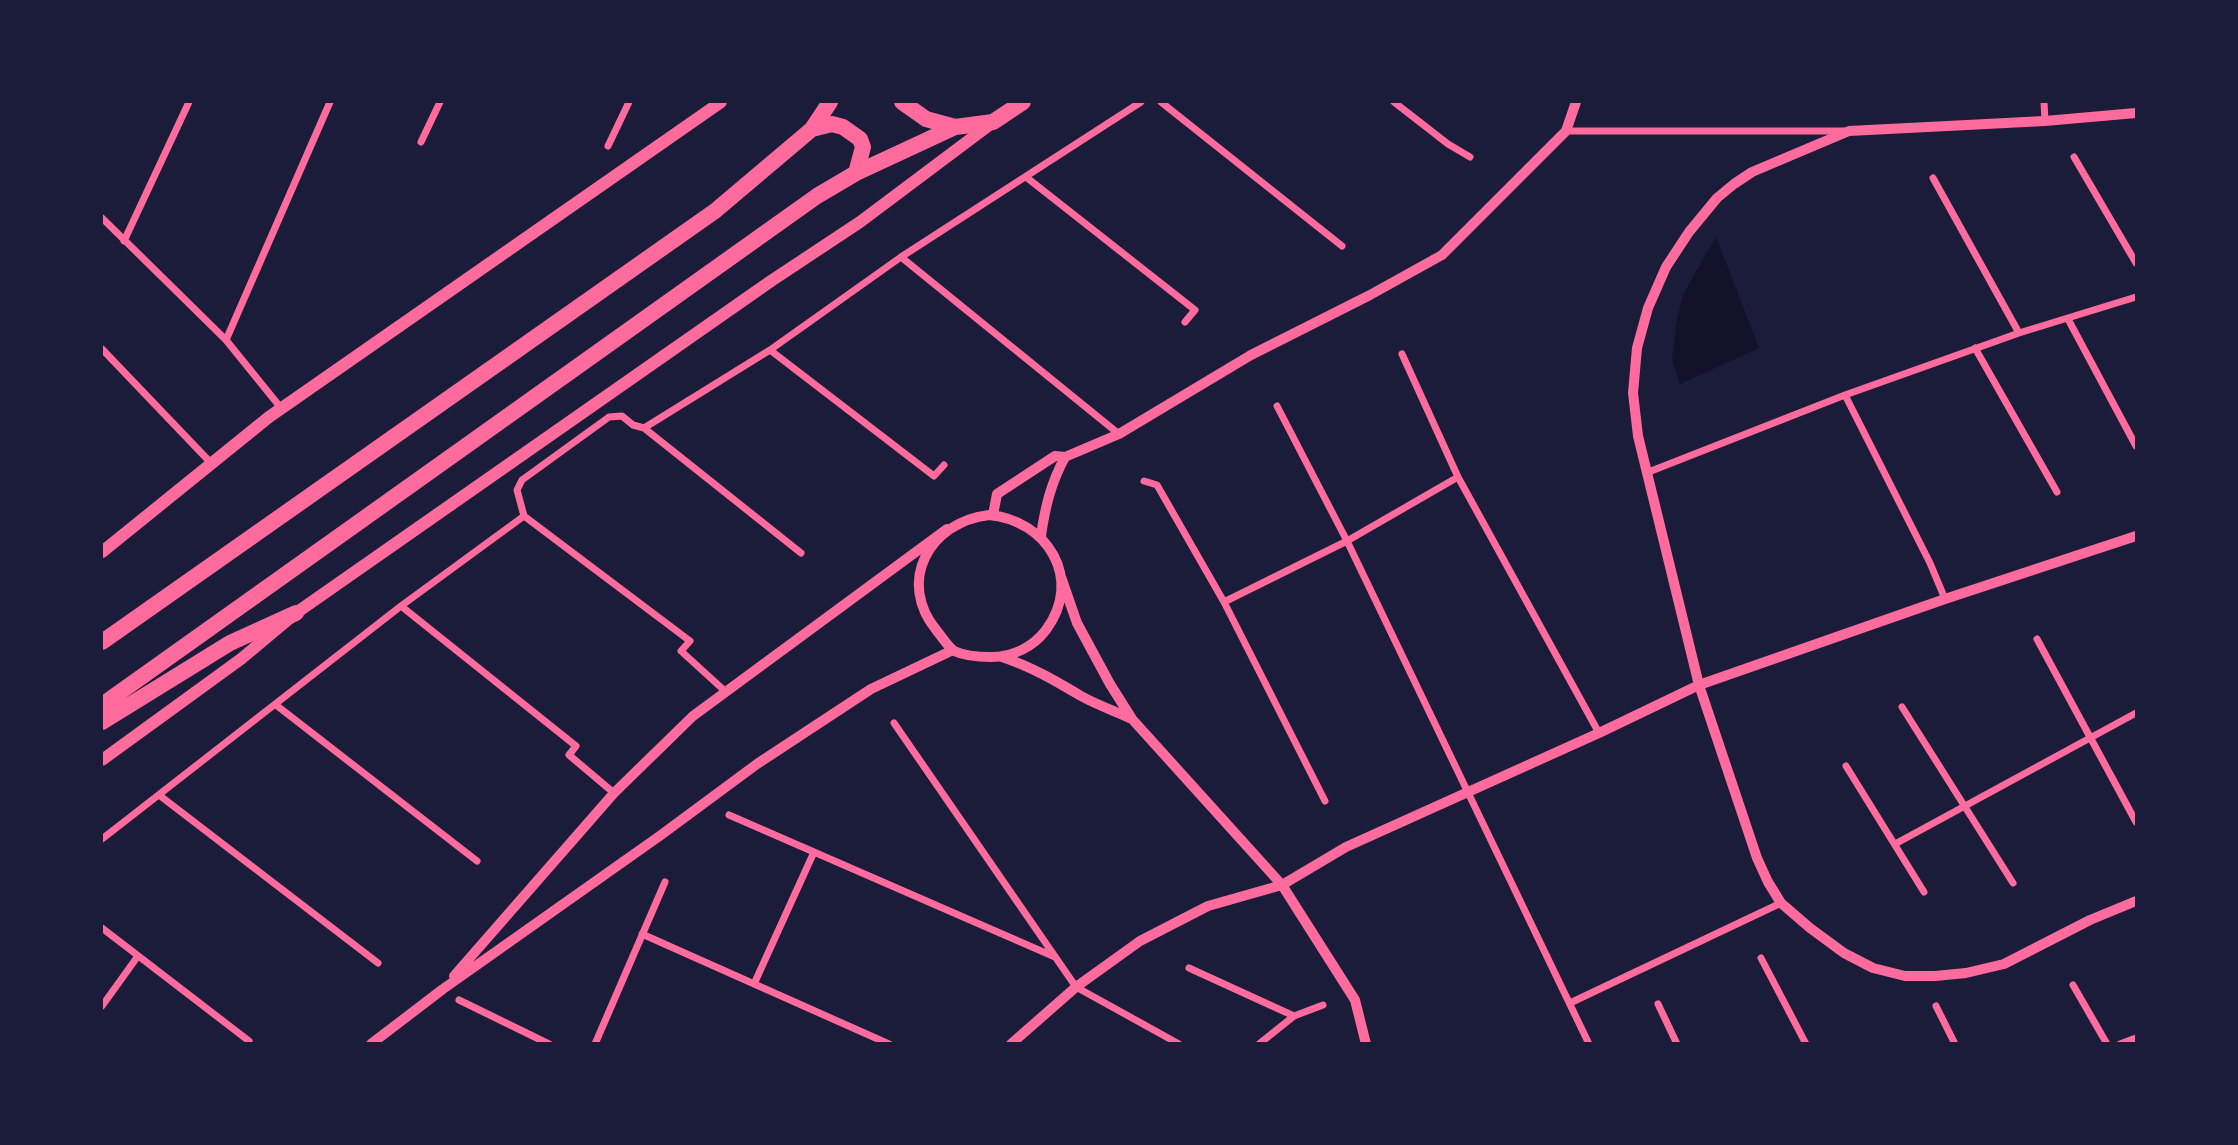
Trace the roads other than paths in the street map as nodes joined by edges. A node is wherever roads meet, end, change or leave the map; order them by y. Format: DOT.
graph roads {
  1 [pos="189,102"];
  2 [pos="330,102"];
  3 [pos="440,102"];
  4 [pos="629,102"];
  5 [pos="721,102"];
  6 [pos="830,102"];
  7 [pos="902,102"];
  8 [pos="1023,102"];
  9 [pos="1141,102"];
  10 [pos="1161,102"];
  11 [pos="1394,102"];
  12 [pos="1576,102"];
  13 [pos="2044,102"];
  14 [pos="2137,113"];
  15 [pos="2045,121"];
  16 [pos="993,122"];
  17 [pos="955,127"];
  18 [pos="812,129"];
  19 [pos="1566,131"];
  20 [pos="1849,131"];
  21 [pos="421,142"];
  22 [pos="608,146"];
  23 [pos="1470,157"];
  24 [pos="2074,157"];
  25 [pos="856,173"];
  26 [pos="1026,177"];
  27 [pos="1934,178"];
  28 [pos="102,218"];
  29 [pos="124,241"];
  30 [pos="1342,246"];
  31 [pos="901,257"];
  32 [pos="2137,263"];
  33 [pos="2137,297"];
  34 [pos="2068,319"];
  35 [pos="1185,322"];
  36 [pos="2019,333"];
  37 [pos="226,340"];
  38 [pos="1975,348"];
  39 [pos="102,349"];
  40 [pos="770,350"];
  41 [pos="1402,354"];
  42 [pos="1845,395"];
  43 [pos="1277,406"];
  44 [pos="281,408"];
  45 [pos="644,428"];
  46 [pos="1119,434"];
  47 [pos="2137,446"];
  48 [pos="1065,457"];
  49 [pos="211,463"];
  50 [pos="944,465"];
  51 [pos="1646,473"];
  52 [pos="1458,477"];
  53 [pos="1144,481"];
  54 [pos="2057,492"];
  55 [pos="993,515"];
  56 [pos="524,516"];
  57 [pos="947,529"];
  58 [pos="1041,536"];
  59 [pos="2137,536"];
  60 [pos="1347,541"];
  61 [pos="102,552"];
  62 [pos="801,553"];
  63 [pos="1061,576"];
  64 [pos="1945,600"];
  65 [pos="1224,602"];
  66 [pos="401,606"];
  67 [pos="296,613"];
  68 [pos="2037,639"];
  69 [pos="102,642"];
  70 [pos="953,650"];
  71 [pos="1001,657"];
  72 [pos="1699,685"];
  73 [pos="726,692"];
  74 [pos="102,705"];
  75 [pos="275,705"];
  76 [pos="1902,707"];
  77 [pos="2137,713"];
  78 [pos="1132,719"];
  79 [pos="102,722"];
  80 [pos="894,723"];
  81 [pos="1599,733"];
  82 [pos="2090,738"];
  83 [pos="102,760"];
  84 [pos="1846,766"];
  85 [pos="1468,791"];
  86 [pos="614,793"];
  87 [pos="159,794"];
  88 [pos="1325,801"];
  89 [pos="1966,806"];
  90 [pos="729,815"];
  91 [pos="2137,822"];
  92 [pos="102,839"];
  93 [pos="1895,845"];
  94 [pos="814,852"];
  95 [pos="477,861"];
  96 [pos="665,882"];
  97 [pos="2012,883"];
  98 [pos="1282,885"];
  99 [pos="1924,892"];
  100 [pos="2137,901"];
  101 [pos="1781,903"];
  102 [pos="102,928"];
  103 [pos="642,934"];
  104 [pos="138,956"];
  105 [pos="1055,957"];
  106 [pos="1761,958"];
  107 [pos="378,963"];
  108 [pos="1189,968"];
  109 [pos="754,984"];
  110 [pos="2073,985"];
  111 [pos="1076,987"];
  112 [pos="443,989"];
  113 [pos="459,1000"];
  114 [pos="1570,1003"];
  115 [pos="1658,1004"];
  116 [pos="1324,1005"];
  117 [pos="102,1006"];
  118 [pos="1936,1006"];
  119 [pos="1294,1016"];
  120 [pos="2137,1038"];
  121 [pos="249,1041"];
  122 [pos="371,1044"];
  123 [pos="550,1044"];
  124 [pos="595,1044"];
  125 [pos="889,1044"];
  126 [pos="1011,1044"];
  127 [pos="1179,1044"];
  128 [pos="1259,1044"];
  129 [pos="1366,1044"];
  130 [pos="1589,1044"];
  131 [pos="1677,1044"];
  132 [pos="1806,1044"];
  133 [pos="1955,1044"];
  134 [pos="2107,1044"];
  135 [pos="2120,1044"];
  1 -- 29 [label="street"];
  2 -- 37 [label="street"];
  3 -- 21 [label="street"];
  4 -- 22 [label="street"];
  5 -- 44 [label="main road"];
  6 -- 18 [label="highway"];
  7 -- 17 [label="highway"];
  8 -- 16 [label="highway"];
  9 -- 26 [label="street"];
  10 -- 30 [label="street"];
  11 -- 23 [label="street"];
  12 -- 19 [label="street"];
  13 -- 15 [label="street"];
  14 -- 15 [label="street"];
  15 -- 20 [label="street"];
  16 -- 17 [label="highway"];
  16 -- 67 [label="main road"];
  17 -- 25 [label="highway"];
  18 -- 25 [label="highway"];
  18 -- 69 [label="highway"];
  19 -- 20 [label="street"];
  19 -- 46 [label="street"];
  20 -- 51 [label="street"];
  24 -- 32 [label="street"];
  25 -- 74 [label="highway"];
  26 -- 31 [label="street"];
  26 -- 35 [label="street"];
  27 -- 36 [label="street"];
  28 -- 29 [label="street"];
  29 -- 37 [label="street"];
  31 -- 40 [label="street"];
  31 -- 46 [label="street"];
  33 -- 34 [label="street"];
  34 -- 36 [label="street"];
  34 -- 47 [label="street"];
  36 -- 38 [label="street"];
  37 -- 44 [label="street"];
  38 -- 42 [label="street"];
  38 -- 54 [label="street"];
  39 -- 49 [label="street"];
  40 -- 45 [label="street"];
  40 -- 50 [label="street"];
  41 -- 52 [label="street"];
  42 -- 51 [label="street"];
  42 -- 64 [label="street"];
  43 -- 60 [label="street"];
  44 -- 49 [label="main road"];
  45 -- 56 [label="street"];
  45 -- 62 [label="street"];
  46 -- 48 [label="street"];
  48 -- 55 [label="street"];
  48 -- 58 [label="street"];
  49 -- 61 [label="main road"];
  51 -- 72 [label="street"];
  52 -- 60 [label="street"];
  52 -- 81 [label="street"];
  53 -- 65 [label="street"];
  55 -- 57 [label="street"];
  55 -- 58 [label="street"];
  56 -- 66 [label="street"];
  56 -- 73 [label="street"];
  57 -- 70 [label="street"];
  57 -- 73 [label="street"];
  58 -- 63 [label="street"];
  59 -- 64 [label="street"];
  60 -- 65 [label="street"];
  60 -- 85 [label="street"];
  63 -- 71 [label="street"];
  63 -- 78 [label="street"];
  64 -- 72 [label="street"];
  65 -- 88 [label="street"];
  66 -- 75 [label="street"];
  66 -- 86 [label="street"];
  67 -- 79 [label="highway"];
  67 -- 83 [label="main road"];
  68 -- 82 [label="street"];
  70 -- 71 [label="street"];
  70 -- 112 [label="street"];
  71 -- 78 [label="street"];
  72 -- 81 [label="street"];
  72 -- 101 [label="street"];
  73 -- 86 [label="street"];
  75 -- 87 [label="street"];
  75 -- 95 [label="street"];
  76 -- 89 [label="street"];
  77 -- 82 [label="street"];
  78 -- 98 [label="street"];
  80 -- 105 [label="street"];
  81 -- 85 [label="street"];
  82 -- 89 [label="street"];
  82 -- 91 [label="street"];
  84 -- 93 [label="street"];
  85 -- 98 [label="street"];
  85 -- 114 [label="street"];
  86 -- 112 [label="street"];
  87 -- 92 [label="street"];
  87 -- 107 [label="street"];
  89 -- 93 [label="street"];
  89 -- 97 [label="street"];
  90 -- 94 [label="street"];
  93 -- 99 [label="street"];
  94 -- 105 [label="street"];
  94 -- 109 [label="street"];
  96 -- 103 [label="street"];
  98 -- 111 [label="street"];
  98 -- 129 [label="street"];
  100 -- 101 [label="street"];
  101 -- 114 [label="street"];
  102 -- 104 [label="street"];
  103 -- 109 [label="street"];
  103 -- 124 [label="street"];
  104 -- 117 [label="street"];
  104 -- 121 [label="street"];
  105 -- 111 [label="street"];
  106 -- 132 [label="street"];
  108 -- 119 [label="street"];
  109 -- 125 [label="street"];
  110 -- 134 [label="street"];
  111 -- 126 [label="street"];
  111 -- 127 [label="street"];
  112 -- 122 [label="street"];
  113 -- 123 [label="street"];
  114 -- 130 [label="street"];
  115 -- 131 [label="street"];
  116 -- 119 [label="street"];
  118 -- 133 [label="street"];
  119 -- 128 [label="street"];
  120 -- 135 [label="street"];
}
